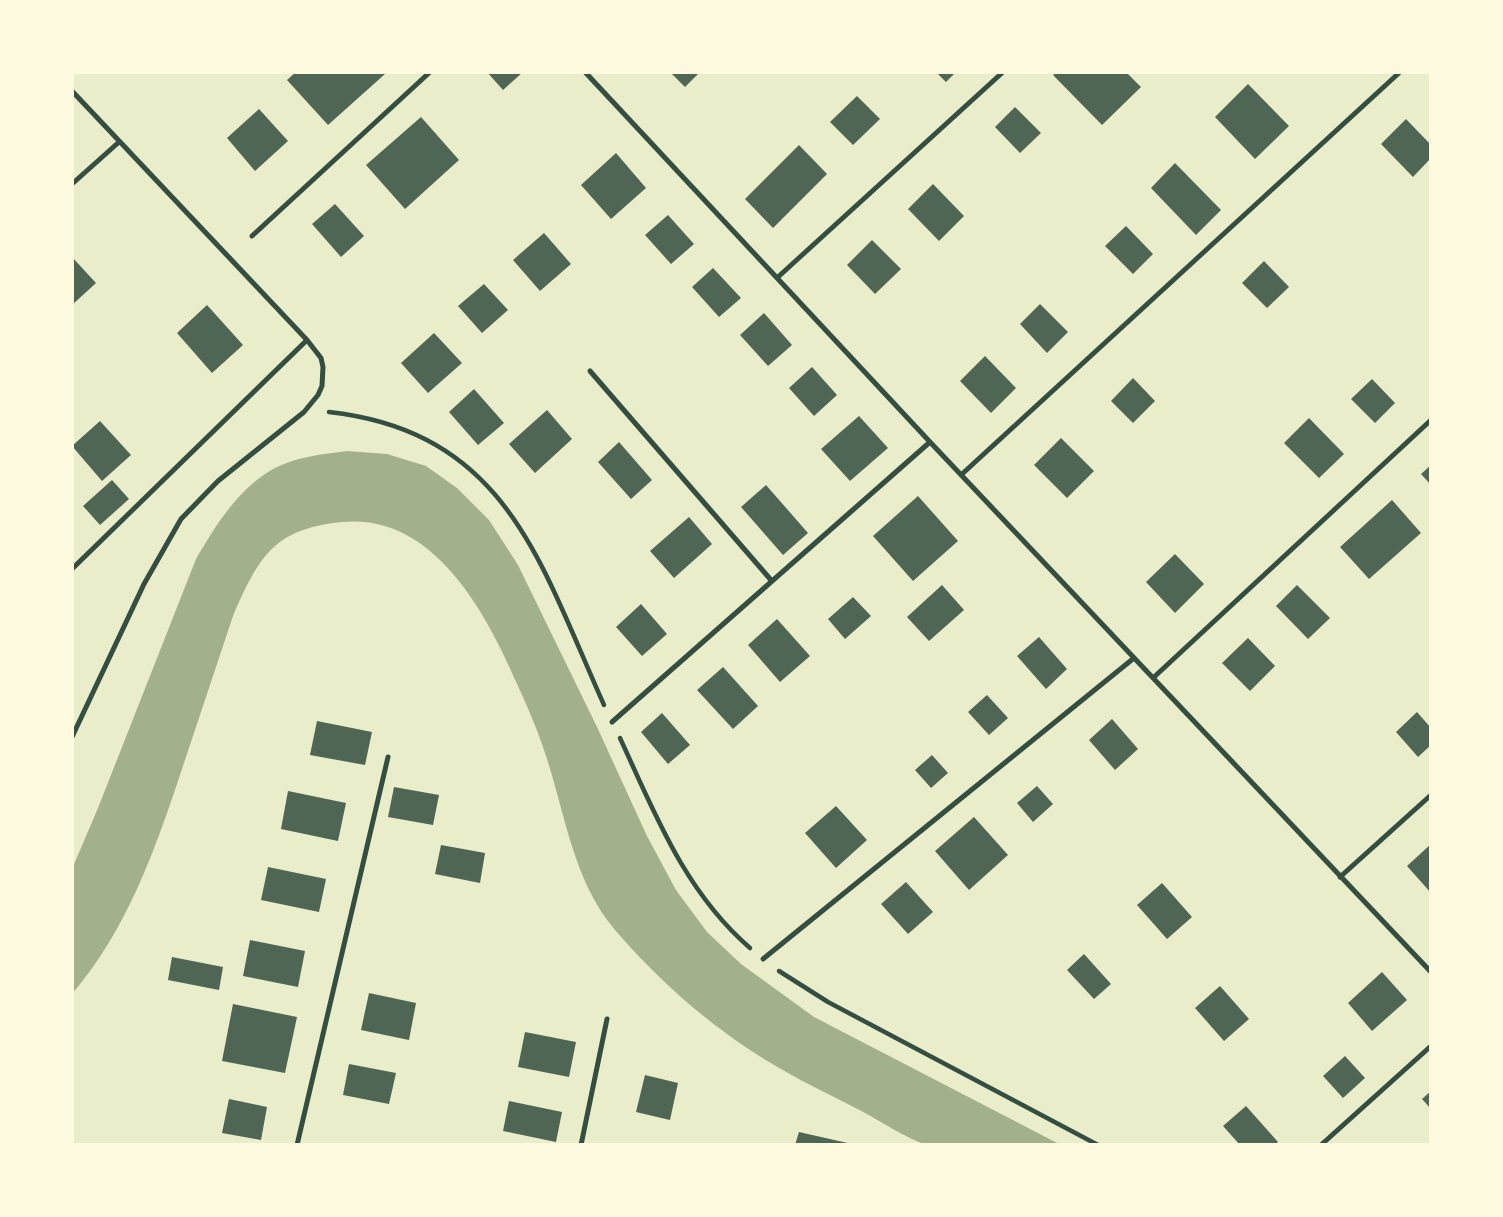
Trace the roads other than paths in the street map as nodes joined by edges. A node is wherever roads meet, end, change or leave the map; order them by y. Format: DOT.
graph roads {
  1 [pos="430,72"];
  2 [pos="1003,72"];
  3 [pos="1400,72"];
  4 [pos="590,73"];
  5 [pos="72,91"];
  6 [pos="119,142"];
  7 [pos="72,184"];
  8 [pos="252,236"];
  9 [pos="778,277"];
  10 [pos="307,340"];
  11 [pos="590,371"];
  12 [pos="1431,420"];
  13 [pos="930,442"];
  14 [pos="961,475"];
  15 [pos="72,569"];
  16 [pos="771,580"];
  17 [pos="1134,658"];
  18 [pos="1153,678"];
  19 [pos="612,722"];
  20 [pos="72,737"];
  21 [pos="388,757"];
  22 [pos="1431,794"];
  23 [pos="1340,877"];
  24 [pos="763,959"];
  25 [pos="1431,972"];
  26 [pos="607,1019"];
  27 [pos="1431,1046"];
  28 [pos="297,1145"];
  29 [pos="581,1145"];
  30 [pos="1321,1145"];
  1 -- 8 [label="lane"];
  2 -- 9 [label="lane"];
  3 -- 14 [label="lane"];
  4 -- 9 [label="lane"];
  5 -- 6 [label="lane"];
  6 -- 7 [label="lane"];
  6 -- 10 [label="lane"];
  9 -- 13 [label="lane"];
  10 -- 15 [label="lane"];
  10 -- 20 [label="lane"];
  11 -- 16 [label="lane"];
  12 -- 18 [label="lane"];
  13 -- 14 [label="lane"];
  13 -- 16 [label="lane"];
  14 -- 17 [label="lane"];
  16 -- 19 [label="lane"];
  17 -- 18 [label="lane"];
  17 -- 24 [label="lane"];
  18 -- 23 [label="lane"];
  21 -- 28 [label="lane"];
  22 -- 23 [label="lane"];
  23 -- 25 [label="lane"];
  26 -- 29 [label="lane"];
  27 -- 30 [label="lane"];
}
